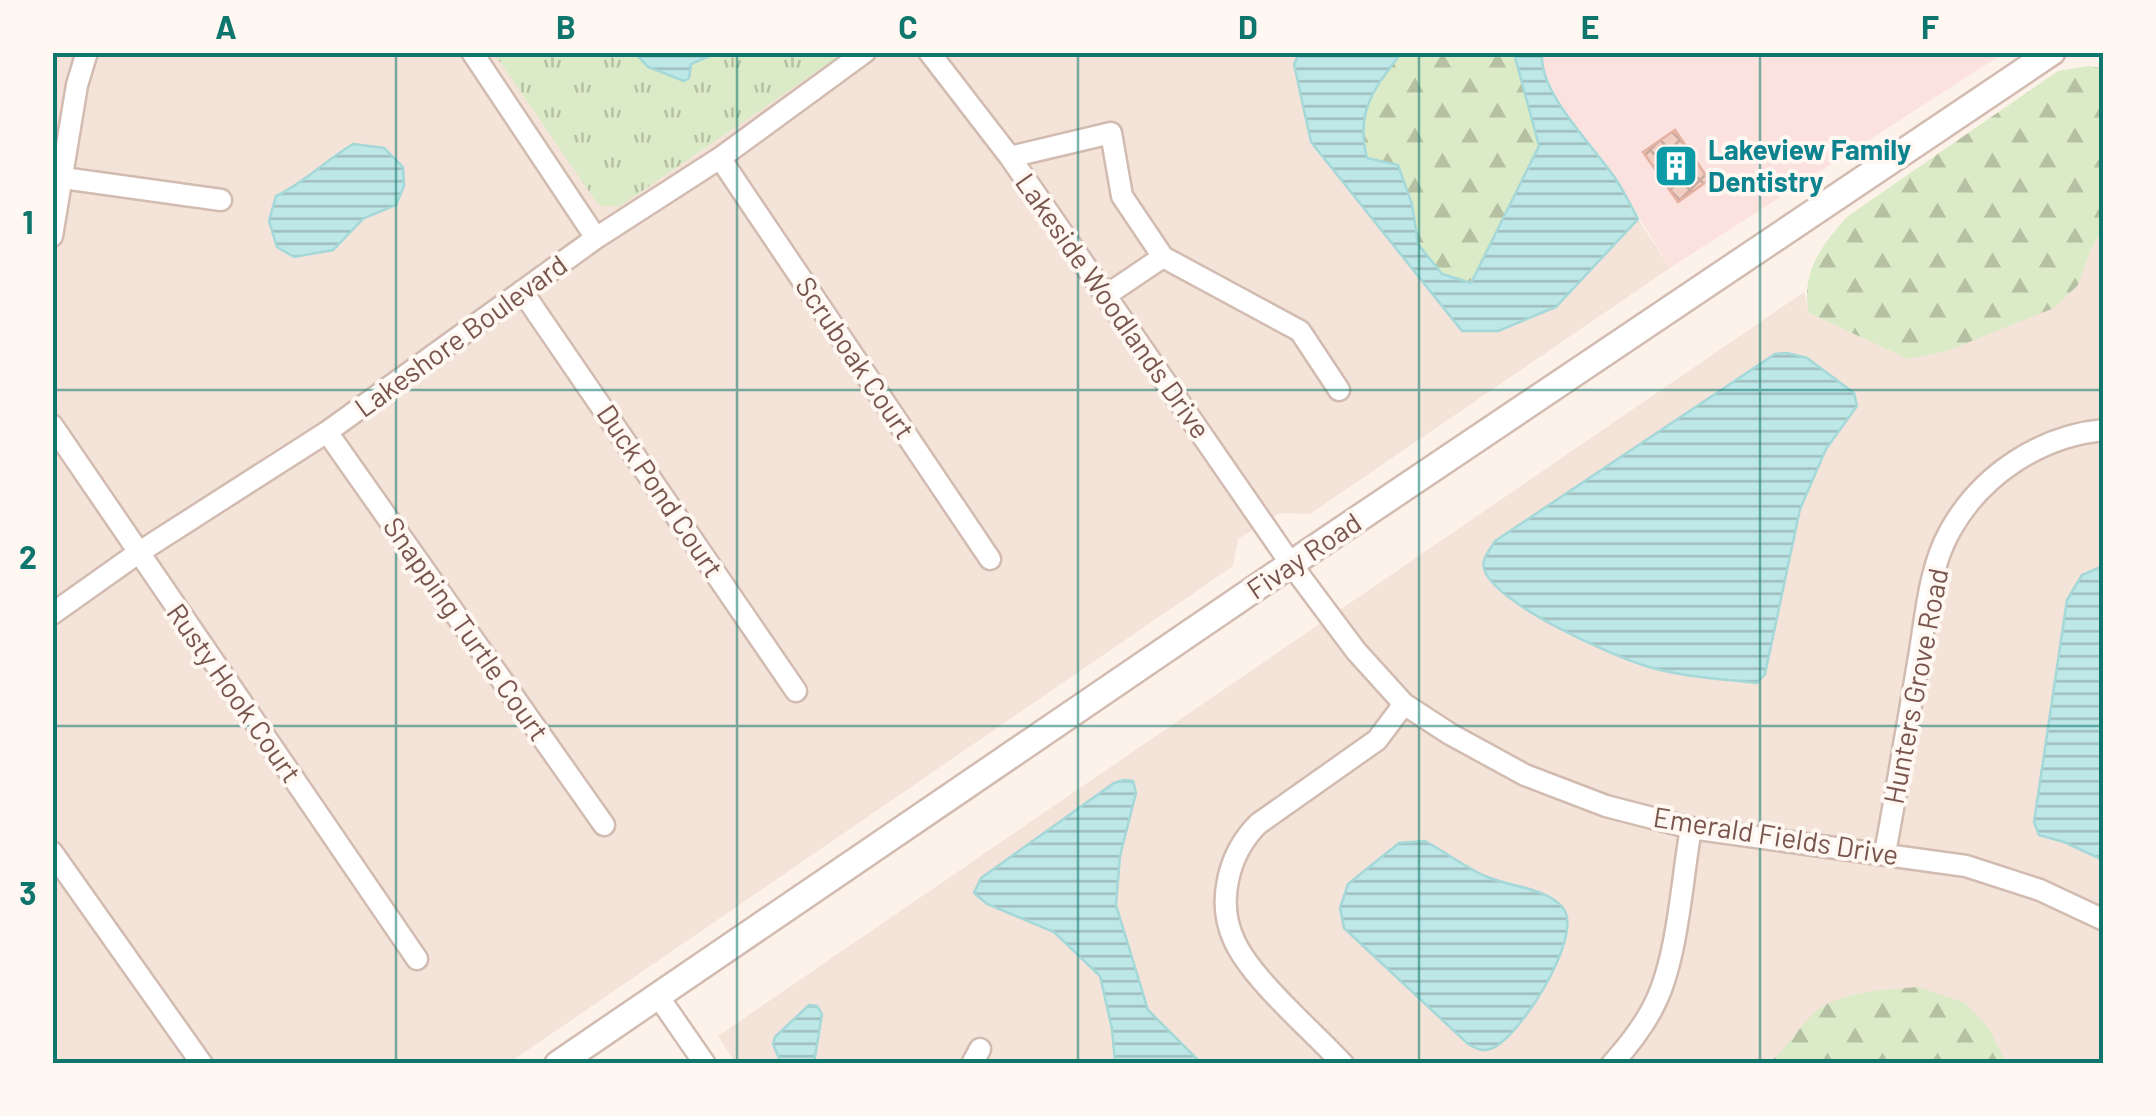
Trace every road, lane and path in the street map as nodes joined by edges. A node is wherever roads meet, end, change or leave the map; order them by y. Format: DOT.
graph roads {
  1 [pos="87,52"];
  2 [pos="472,52"];
  3 [pos="866,52"];
  4 [pos="929,52"];
  5 [pos="2052,52"];
  6 [pos="1010,157"];
  7 [pos="720,158"];
  8 [pos="63,178"];
  9 [pos="221,200"];
  10 [pos="52,236"];
  11 [pos="596,238"];
  12 [pos="1163,257"];
  13 [pos="522,291"];
  14 [pos="1105,296"];
  15 [pos="1338,390"];
  16 [pos="52,425"];
  17 [pos="2104,430"];
  18 [pos="328,432"];
  19 [pos="138,554"];
  20 [pos="990,559"];
  21 [pos="1291,564"];
  22 [pos="52,614"];
  23 [pos="796,691"];
  24 [pos="1404,704"];
  25 [pos="604,825"];
  26 [pos="1691,828"];
  27 [pos="52,852"];
  28 [pos="1886,853"];
  29 [pos="2104,920"];
  30 [pos="417,959"];
  31 [pos="658,996"];
  32 [pos="202,1064"];
  33 [pos="558,1064"];
  34 [pos="704,1064"];
  35 [pos="1343,1064"];
  36 [pos="1612,1064"];
  1 -- 8 [label="street"];
  2 -- 11 [label="street"];
  3 -- 7 [label="street, Lakeshore Boulevard"];
  4 -- 6 [label="street, Lakeside Woodlands Drive"];
  5 -- 21 [label="street, Fivay Road"];
  6 -- 12 [label="street"];
  6 -- 14 [label="street, Lakeside Woodlands Drive"];
  7 -- 11 [label="street, Lakeshore Boulevard"];
  7 -- 20 [label="street, Scruboak Court"];
  8 -- 9 [label="street"];
  8 -- 10 [label="street"];
  11 -- 13 [label="street, Lakeshore Boulevard"];
  12 -- 14 [label="street"];
  12 -- 15 [label="street"];
  13 -- 18 [label="street, Lakeshore Boulevard"];
  13 -- 23 [label="street, Duck Pond Court"];
  14 -- 21 [label="street, Lakeside Woodlands Drive"];
  16 -- 19 [label="street, Rusty Hook Court"];
  17 -- 28 [label="street, Hunters Grove Road"];
  18 -- 19 [label="street, Lakeshore Boulevard"];
  18 -- 25 [label="street, Snapping Turtle Court"];
  19 -- 22 [label="street, Lakeshore Boulevard"];
  19 -- 30 [label="street, Rusty Hook Court"];
  21 -- 24 [label="street, Emerald Fields Drive"];
  21 -- 31 [label="street, Fivay Road"];
  24 -- 26 [label="street, Emerald Fields Drive"];
  24 -- 35 [label="street"];
  26 -- 28 [label="street, Emerald Fields Drive"];
  26 -- 36 [label="street"];
  27 -- 32 [label="street"];
  28 -- 29 [label="street, Emerald Fields Drive"];
  31 -- 33 [label="street, Fivay Road"];
  31 -- 34 [label="street"];
}
